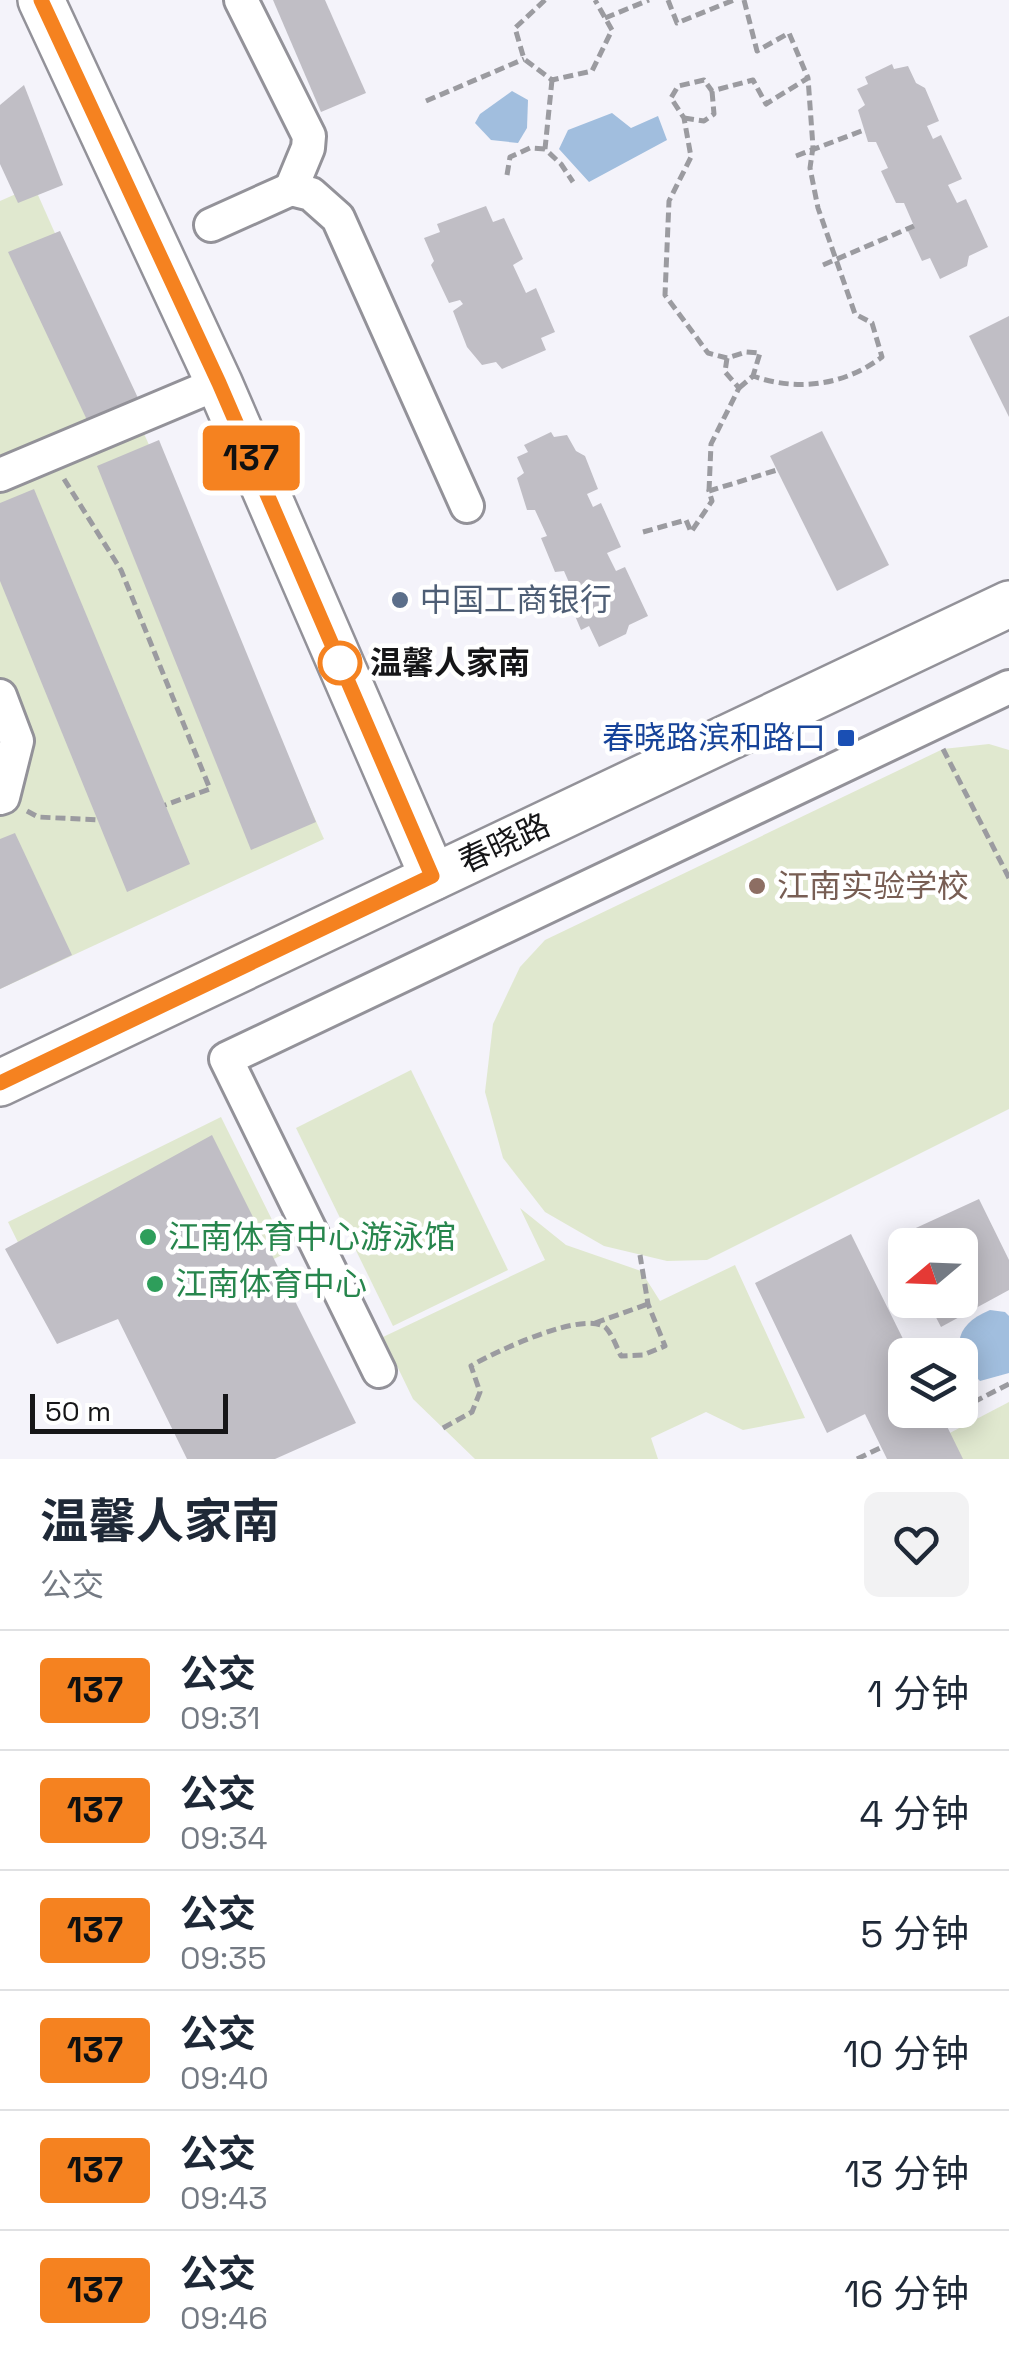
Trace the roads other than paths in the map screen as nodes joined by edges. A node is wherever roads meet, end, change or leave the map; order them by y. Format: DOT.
graph roads {
  1 [pos="41,0"];
  2 [pos="241,0"];
  3 [pos="291,189"];
  4 [pos="212,225"];
  5 [pos="219,383"];
  6 [pos="0,475"];
  7 [pos="467,506"];
  8 [pos="1009,604"];
  9 [pos="1009,688"];
  10 [pos="0,696"];
  11 [pos="2,798"];
  12 [pos="432,876"];
  13 [pos="0,1083"];
  14 [pos="378,1371"];
  1 -- 5 [label="street"];
  2 -- 3 [label="street"];
  3 -- 4 [label="street"];
  3 -- 7 [label="street"];
  5 -- 6 [label="street"];
  5 -- 12 [label="street"];
  8 -- 12 [label="street, 春晓路"];
  9 -- 14 [label="street"];
  10 -- 11 [label="street"];
  12 -- 13 [label="street, 春晓路"];
}
